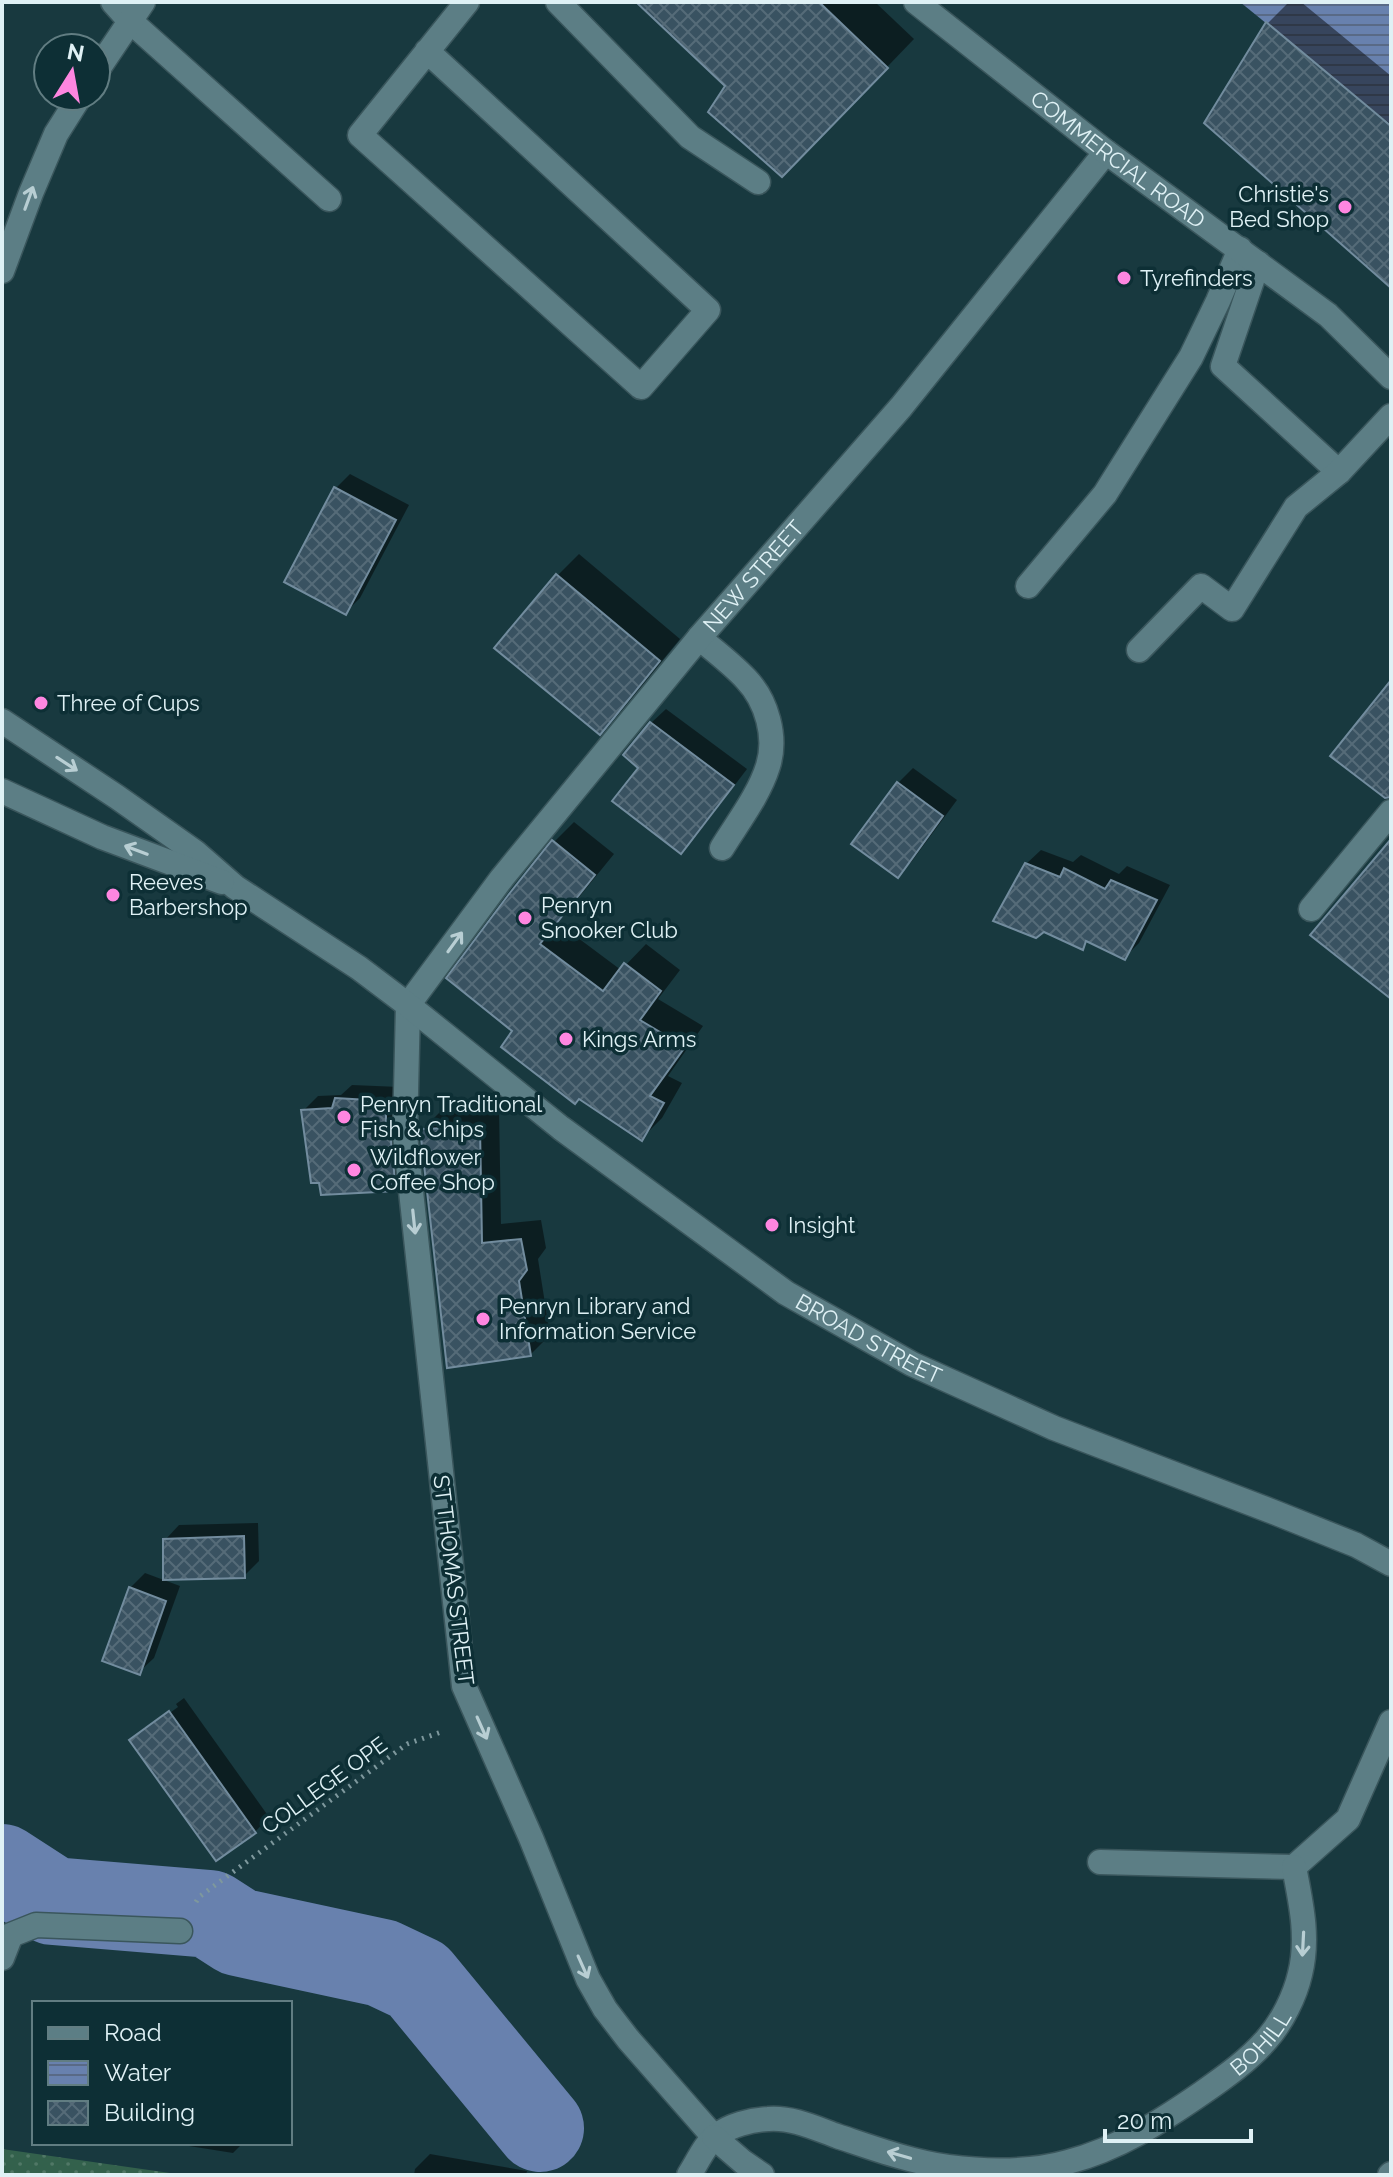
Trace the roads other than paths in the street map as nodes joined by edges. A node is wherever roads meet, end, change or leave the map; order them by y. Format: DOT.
graph roads {
  1 [pos="467,2"];
  2 [pos="558,2"];
  3 [pos="916,2"];
  4 [pos="128,8"];
  5 [pos="112,40"];
  6 [pos="427,51"];
  7 [pos="70,112"];
  8 [pos="1106,152"];
  9 [pos="758,182"];
  10 [pos="329,199"];
  11 [pos="1249,256"];
  12 [pos="2,271"];
  13 [pos="1391,377"];
  14 [pos="1391,416"];
  15 [pos="1339,472"];
  16 [pos="1028,586"];
  17 [pos="699,638"];
  18 [pos="1139,650"];
  19 [pos="2,721"];
  20 [pos="2,791"];
  21 [pos="1391,812"];
  22 [pos="722,848"];
  23 [pos="235,887"];
  24 [pos="1311,909"];
  25 [pos="408,1005"];
  26 [pos="1391,1564"];
  27 [pos="1391,1722"];
  28 [pos="1100,1862"];
  29 [pos="1294,1867"];
  30 [pos="180,1931"];
  31 [pos="2,1958"];
  32 [pos="714,2137"];
  33 [pos="689,2175"];
  34 [pos="762,2175"];
  1 -- 6 [label="street"];
  2 -- 9 [label="street"];
  3 -- 8 [label="street, COMMERCIAL ROAD"];
  4 -- 5 [label="street"];
  4 -- 10 [label="street"];
  6 -- 6 [label="street"];
  12 -- 7 [label="street, one-way"];
  8 -- 11 [label="street, COMMERCIAL ROAD"];
  8 -- 17 [label="street, NEW STREET"];
  11 -- 13 [label="street, COMMERCIAL ROAD"];
  11 -- 15 [label="street"];
  11 -- 16 [label="street"];
  14 -- 15 [label="street"];
  15 -- 18 [label="street"];
  17 -- 22 [label="street"];
  25 -- 17 [label="street, NEW STREET, one-way"];
  19 -- 23 [label="street, one-way"];
  23 -- 20 [label="street, one-way"];
  21 -- 24 [label="street"];
  23 -- 25 [label="street, BROAD STREET"];
  25 -- 26 [label="street, BROAD STREET"];
  25 -- 32 [label="street, ST THOMAS STREET, one-way"];
  27 -- 29 [label="street"];
  28 -- 29 [label="street"];
  29 -- 32 [label="street, BOHILL, one-way"];
  30 -- 31 [label="street"];
  32 -- 33 [label="street"];
  32 -- 34 [label="street"];
}
